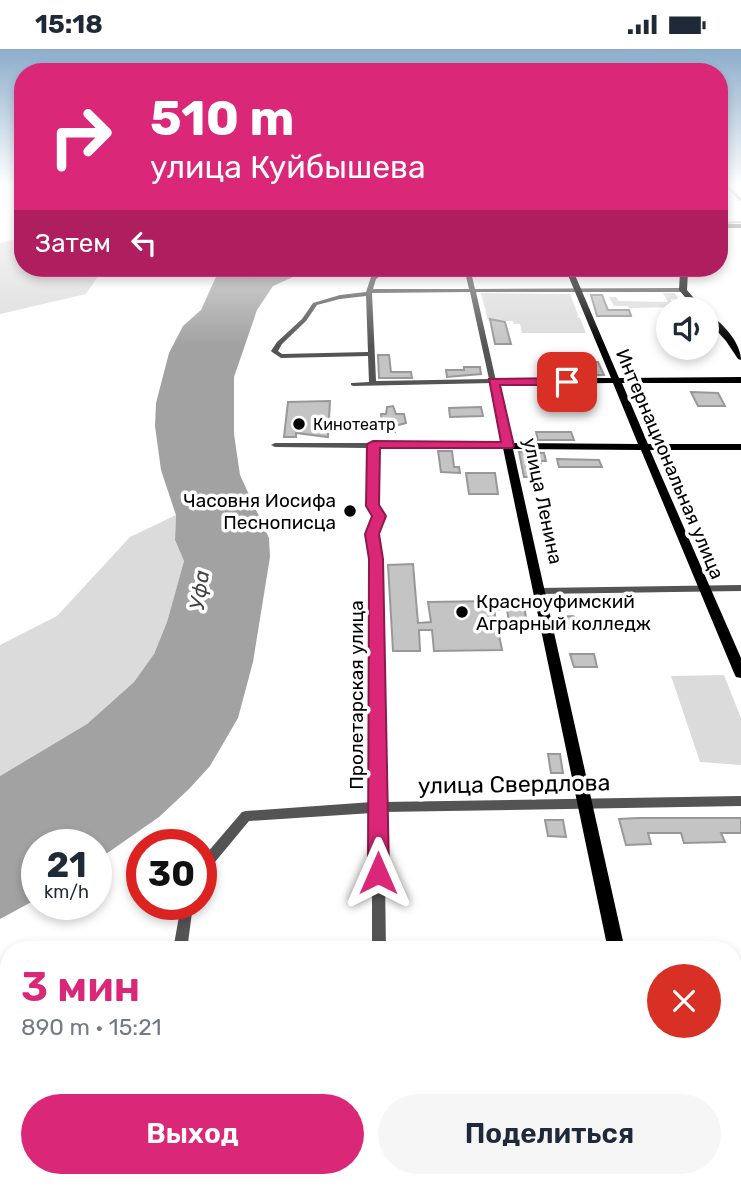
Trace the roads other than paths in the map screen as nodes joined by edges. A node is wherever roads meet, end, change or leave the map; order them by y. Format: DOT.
graph roads {
  1 [pos="375,277"];
  2 [pos="469,277"];
  3 [pos="572,277"];
  4 [pos="684,277"];
  5 [pos="471,290"];
  6 [pos="577,290"];
  7 [pos="683,290"];
  8 [pos="370,293"];
  9 [pos="689,297"];
  10 [pos="719,328"];
  11 [pos="370,354"];
  12 [pos="741,357"];
  13 [pos="741,380"];
  14 [pos="493,381"];
  15 [pos="616,381"];
  16 [pos="353,384"];
  17 [pos="373,384"];
  18 [pos="373,444"];
  19 [pos="275,445"];
  20 [pos="508,446"];
  21 [pos="644,447"];
  22 [pos="741,447"];
  23 [pos="741,588"];
  24 [pos="704,589"];
  25 [pos="539,591"];
  26 [pos="741,673"];
  27 [pos="741,801"];
  28 [pos="587,804"];
  29 [pos="378,807"];
  30 [pos="217,851"];
  31 [pos="185,920"];
  32 [pos="181,941"];
  33 [pos="379,941"];
  34 [pos="615,941"];
  1 -- 8 [label="street"];
  2 -- 5 [label="street, улица Ленина"];
  3 -- 6 [label="main road, Интернациональная улица"];
  4 -- 7 [label="main road"];
  5 -- 6 [label="street"];
  5 -- 8 [label="street"];
  5 -- 14 [label="street, улица Ленина"];
  6 -- 7 [label="street"];
  6 -- 15 [label="main road, Интернациональная улица"];
  7 -- 9 [label="main road"];
  8 -- 11 [label="street"];
  8 -- 11 [label="street"];
  10 -- 12 [label="main road"];
  11 -- 17 [label="street"];
  13 -- 15 [label="main road"];
  14 -- 15 [label="main road"];
  14 -- 17 [label="street"];
  14 -- 20 [label="main road, улица Ленина"];
  15 -- 21 [label="main road, Интернациональная улица"];
  16 -- 17 [label="street"];
  18 -- 19 [label="street"];
  18 -- 20 [label="street"];
  18 -- 29 [label="street, Пролетарская улица"];
  20 -- 21 [label="main road"];
  20 -- 25 [label="main road, улица Ленина"];
  21 -- 22 [label="main road"];
  21 -- 24 [label="main road, Интернациональная улица"];
  23 -- 24 [label="street"];
  24 -- 25 [label="street"];
  24 -- 26 [label="main road, Интернациональная улица"];
  25 -- 28 [label="main road, улица Ленина"];
  27 -- 28 [label="street, улица Свердлова"];
  28 -- 29 [label="street, улица Свердлова"];
  28 -- 34 [label="main road, улица Ленина"];
  29 -- 30 [label="street, улица Свердлова"];
  29 -- 33 [label="street, Пролетарская улица"];
  31 -- 32 [label="street"];
}
